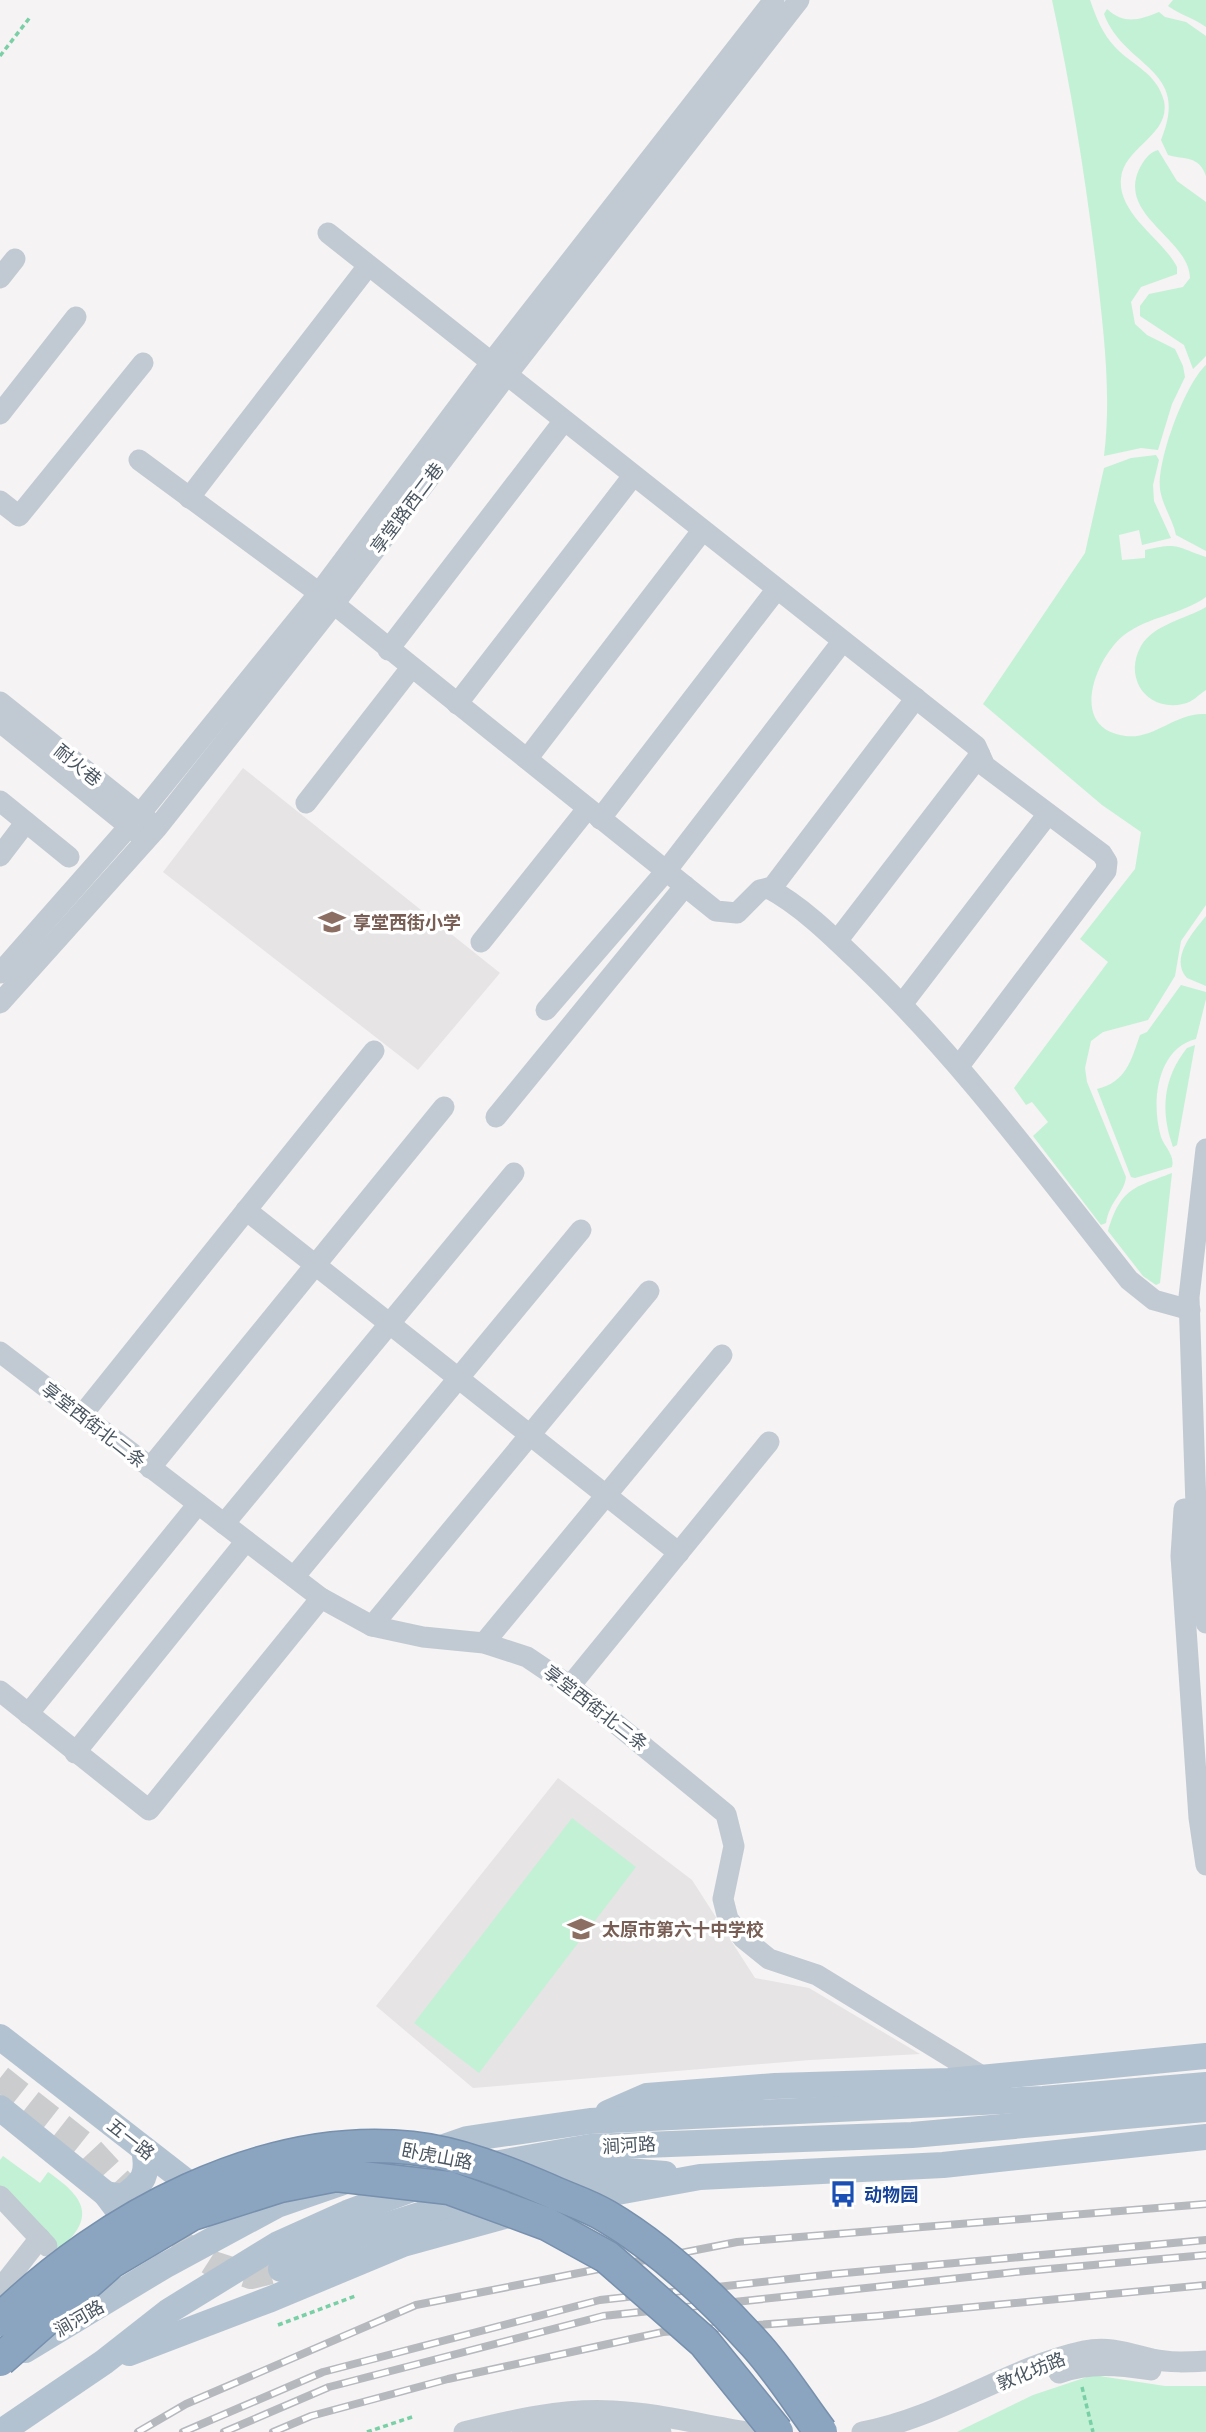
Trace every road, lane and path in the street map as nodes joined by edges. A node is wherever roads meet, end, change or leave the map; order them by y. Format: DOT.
graph roads {
  1 [pos="774,0"];
  2 [pos="799,0"];
  3 [pos="31,16"];
  4 [pos="0,55"];
  5 [pos="328,233"];
  6 [pos="15,259"];
  7 [pos="368,266"];
  8 [pos="0,278"];
  9 [pos="76,317"];
  10 [pos="143,363"];
  11 [pos="498,370"];
  12 [pos="0,414"];
  13 [pos="563,422"];
  14 [pos="139,460"];
  15 [pos="633,476"];
  16 [pos="189,498"];
  17 [pos="0,501"];
  18 [pos="702,531"];
  19 [pos="776,590"];
  20 [pos="326,599"];
  21 [pos="842,642"];
  22 [pos="388,650"];
  23 [pos="411,668"];
  24 [pos="916,698"];
  25 [pos="0,702"];
  26 [pos="457,704"];
  27 [pos="0,722"];
  28 [pos="980,755"];
  29 [pos="527,760"];
  30 [pos="0,800"];
  31 [pos="306,803"];
  32 [pos="594,814"];
  33 [pos="1048,814"];
  34 [pos="26,822"];
  35 [pos="143,827"];
  36 [pos="0,856"];
  37 [pos="69,858"];
  38 [pos="666,871"];
  39 [pos="685,886"];
  40 [pos="771,889"];
  41 [pos="837,941"];
  42 [pos="481,942"];
  43 [pos="0,973"];
  44 [pos="0,1003"];
  45 [pos="903,1003"];
  46 [pos="546,1010"];
  47 [pos="374,1051"];
  48 [pos="959,1066"];
  49 [pos="444,1107"];
  50 [pos="496,1116"];
  51 [pos="1206,1149"];
  52 [pos="514,1173"];
  53 [pos="246,1210"];
  54 [pos="581,1230"];
  55 [pos="315,1264"];
  56 [pos="649,1290"];
  57 [pos="1190,1310"];
  58 [pos="387,1323"];
  59 [pos="0,1352"];
  60 [pos="722,1355"];
  61 [pos="458,1378"];
  62 [pos="1192,1413"];
  63 [pos="82,1416"];
  64 [pos="530,1435"];
  65 [pos="769,1442"];
  66 [pos="150,1468"];
  67 [pos="606,1495"];
  68 [pos="198,1504"];
  69 [pos="224,1524"];
  70 [pos="246,1541"];
  71 [pos="679,1553"];
  72 [pos="294,1577"];
  73 [pos="321,1598"];
  74 [pos="1206,1623"];
  75 [pos="372,1626"];
  76 [pos="484,1643"];
  77 [pos="570,1686"];
  78 [pos="0,1691"];
  79 [pos="28,1714"];
  80 [pos="75,1753"];
  81 [pos="1206,1865"];
  82 [pos="0,2037"];
  83 [pos="1206,2056"];
  84 [pos="1172,2061"];
  85 [pos="985,2078"];
  86 [pos="1206,2084"];
  87 [pos="0,2108"];
  88 [pos="1206,2109"];
  89 [pos="1206,2118"];
  90 [pos="590,2121"];
  91 [pos="1194,2138"];
  92 [pos="722,2140"];
  93 [pos="144,2149"];
  94 [pos="614,2170"];
  95 [pos="700,2178"];
  96 [pos="106,2194"];
  97 [pos="0,2196"];
  98 [pos="277,2205"];
  99 [pos="281,2269"];
  100 [pos="0,2289"];
  101 [pos="355,2296"];
  102 [pos="99,2307"];
  103 [pos="0,2320"];
  104 [pos="278,2325"];
  105 [pos="1206,2361"];
  106 [pos="0,2362"];
  107 [pos="104,2362"];
  108 [pos="1206,2374"];
  109 [pos="1080,2383"];
  110 [pos="415,2416"];
  111 [pos="1,2432"];
  112 [pos="367,2432"];
  113 [pos="464,2432"];
  114 [pos="520,2432"];
  115 [pos="661,2432"];
  116 [pos="747,2432"];
  117 [pos="777,2432"];
  118 [pos="821,2432"];
  119 [pos="862,2432"];
  120 [pos="915,2432"];
  121 [pos="1093,2432"];
  1 -- 11 [label="street, 享堂路西二巷"];
  2 -- 11 [label="street, 享堂路西二巷"];
  3 -- 4 [label="path"];
  5 -- 7 [label="street"];
  6 -- 8 [label="street"];
  7 -- 11 [label="street"];
  7 -- 16 [label="street"];
  9 -- 12 [label="street"];
  10 -- 17 [label="street"];
  11 -- 13 [label="street"];
  11 -- 20 [label="street, 享堂路西二巷"];
  13 -- 15 [label="street"];
  13 -- 22 [label="street"];
  14 -- 16 [label="street"];
  15 -- 18 [label="street"];
  15 -- 26 [label="street"];
  16 -- 20 [label="street"];
  18 -- 19 [label="street"];
  18 -- 29 [label="street"];
  19 -- 21 [label="street"];
  19 -- 32 [label="street"];
  20 -- 22 [label="street"];
  20 -- 35 [label="street, 享堂路西二巷"];
  21 -- 24 [label="street"];
  21 -- 38 [label="street"];
  22 -- 23 [label="street"];
  23 -- 26 [label="street"];
  23 -- 31 [label="street"];
  24 -- 28 [label="street"];
  24 -- 40 [label="street"];
  25 -- 35 [label="street, 耐火巷"];
  26 -- 29 [label="street"];
  27 -- 35 [label="street, 耐火巷"];
  28 -- 33 [label="street"];
  28 -- 41 [label="street"];
  29 -- 32 [label="street"];
  30 -- 34 [label="street"];
  32 -- 38 [label="street"];
  32 -- 42 [label="street"];
  33 -- 45 [label="street"];
  33 -- 48 [label="street"];
  34 -- 36 [label="street"];
  34 -- 37 [label="street"];
  35 -- 43 [label="street, 享堂路西二巷"];
  35 -- 44 [label="street, 享堂路西二巷"];
  38 -- 39 [label="street"];
  38 -- 46 [label="street"];
  39 -- 40 [label="street"];
  39 -- 50 [label="street"];
  40 -- 41 [label="street"];
  41 -- 45 [label="street"];
  45 -- 48 [label="street"];
  47 -- 53 [label="street"];
  48 -- 57 [label="street"];
  49 -- 55 [label="street"];
  51 -- 57 [label="street"];
  52 -- 58 [label="street"];
  53 -- 55 [label="street"];
  53 -- 63 [label="street"];
  54 -- 61 [label="street"];
  55 -- 58 [label="street"];
  55 -- 66 [label="street"];
  56 -- 64 [label="street"];
  57 -- 62 [label="street"];
  58 -- 61 [label="street"];
  58 -- 69 [label="street"];
  59 -- 63 [label="street, 享堂西街北二条"];
  60 -- 67 [label="street"];
  61 -- 64 [label="street"];
  61 -- 72 [label="street"];
  62 -- 74 [label="street"];
  62 -- 81 [label="street"];
  63 -- 66 [label="street, 享堂西街北二条"];
  64 -- 67 [label="street"];
  64 -- 75 [label="street"];
  65 -- 71 [label="street"];
  66 -- 68 [label="street, 享堂西街北二条"];
  67 -- 71 [label="street"];
  67 -- 76 [label="street"];
  68 -- 69 [label="street, 享堂西街北二条"];
  68 -- 79 [label="street"];
  69 -- 70 [label="street, 享堂西街北二条"];
  70 -- 72 [label="street, 享堂西街北二条"];
  70 -- 80 [label="street"];
  71 -- 77 [label="street"];
  72 -- 73 [label="street, 享堂西街北二条"];
  73 -- 75 [label="street, 享堂西街北二条"];
  73 -- 80 [label="street"];
  75 -- 76 [label="street, 享堂西街北二条"];
  76 -- 77 [label="street, 享堂西街北二条"];
  77 -- 85 [label="street, 享堂西街北二条"];
  78 -- 79 [label="street"];
  79 -- 80 [label="street"];
  82 -- 93 [label="main road, 五一路"];
  83 -- 84 [label="main road, 涧河路"];
  84 -- 85 [label="main road, 涧河路"];
  84 -- 86 [label="main road"];
  85 -- 90 [label="main road, 涧河路"];
  86 -- 90 [label="main road, 涧河路"];
  87 -- 96 [label="main road"];
  88 -- 92 [label="main road, 涧河路"];
  89 -- 91 [label="main road"];
  90 -- 98 [label="main road, 涧河路"];
  91 -- 95 [label="main road, 涧河路"];
  92 -- 94 [label="main road"];
  92 -- 107 [label="main road, 涧河路"];
  93 -- 96 [label="main road"];
  93 -- 98 [label="main road, 五一路"];
  94 -- 95 [label="main road"];
  94 -- 99 [label="main road"];
  95 -- 107 [label="main road, 涧河路"];
  96 -- 102 [label="main road"];
  97 -- 100 [label="street"];
  98 -- 102 [label="main road, 涧河路"];
  101 -- 104 [label="path"];
  102 -- 106 [label="main road, 涧河路"];
  103 -- 118 [label="highway, 卧虎山路, bridge"];
  105 -- 119 [label="street, 敦化坊路"];
  106 -- 117 [label="highway, 卧虎山路, bridge"];
  107 -- 111 [label="main road, 涧河路"];
  108 -- 120 [label="street, 敦化坊路"];
  109 -- 121 [label="path"];
  110 -- 112 [label="path"];
  113 -- 116 [label="street"];
  114 -- 115 [label="street"];
}
